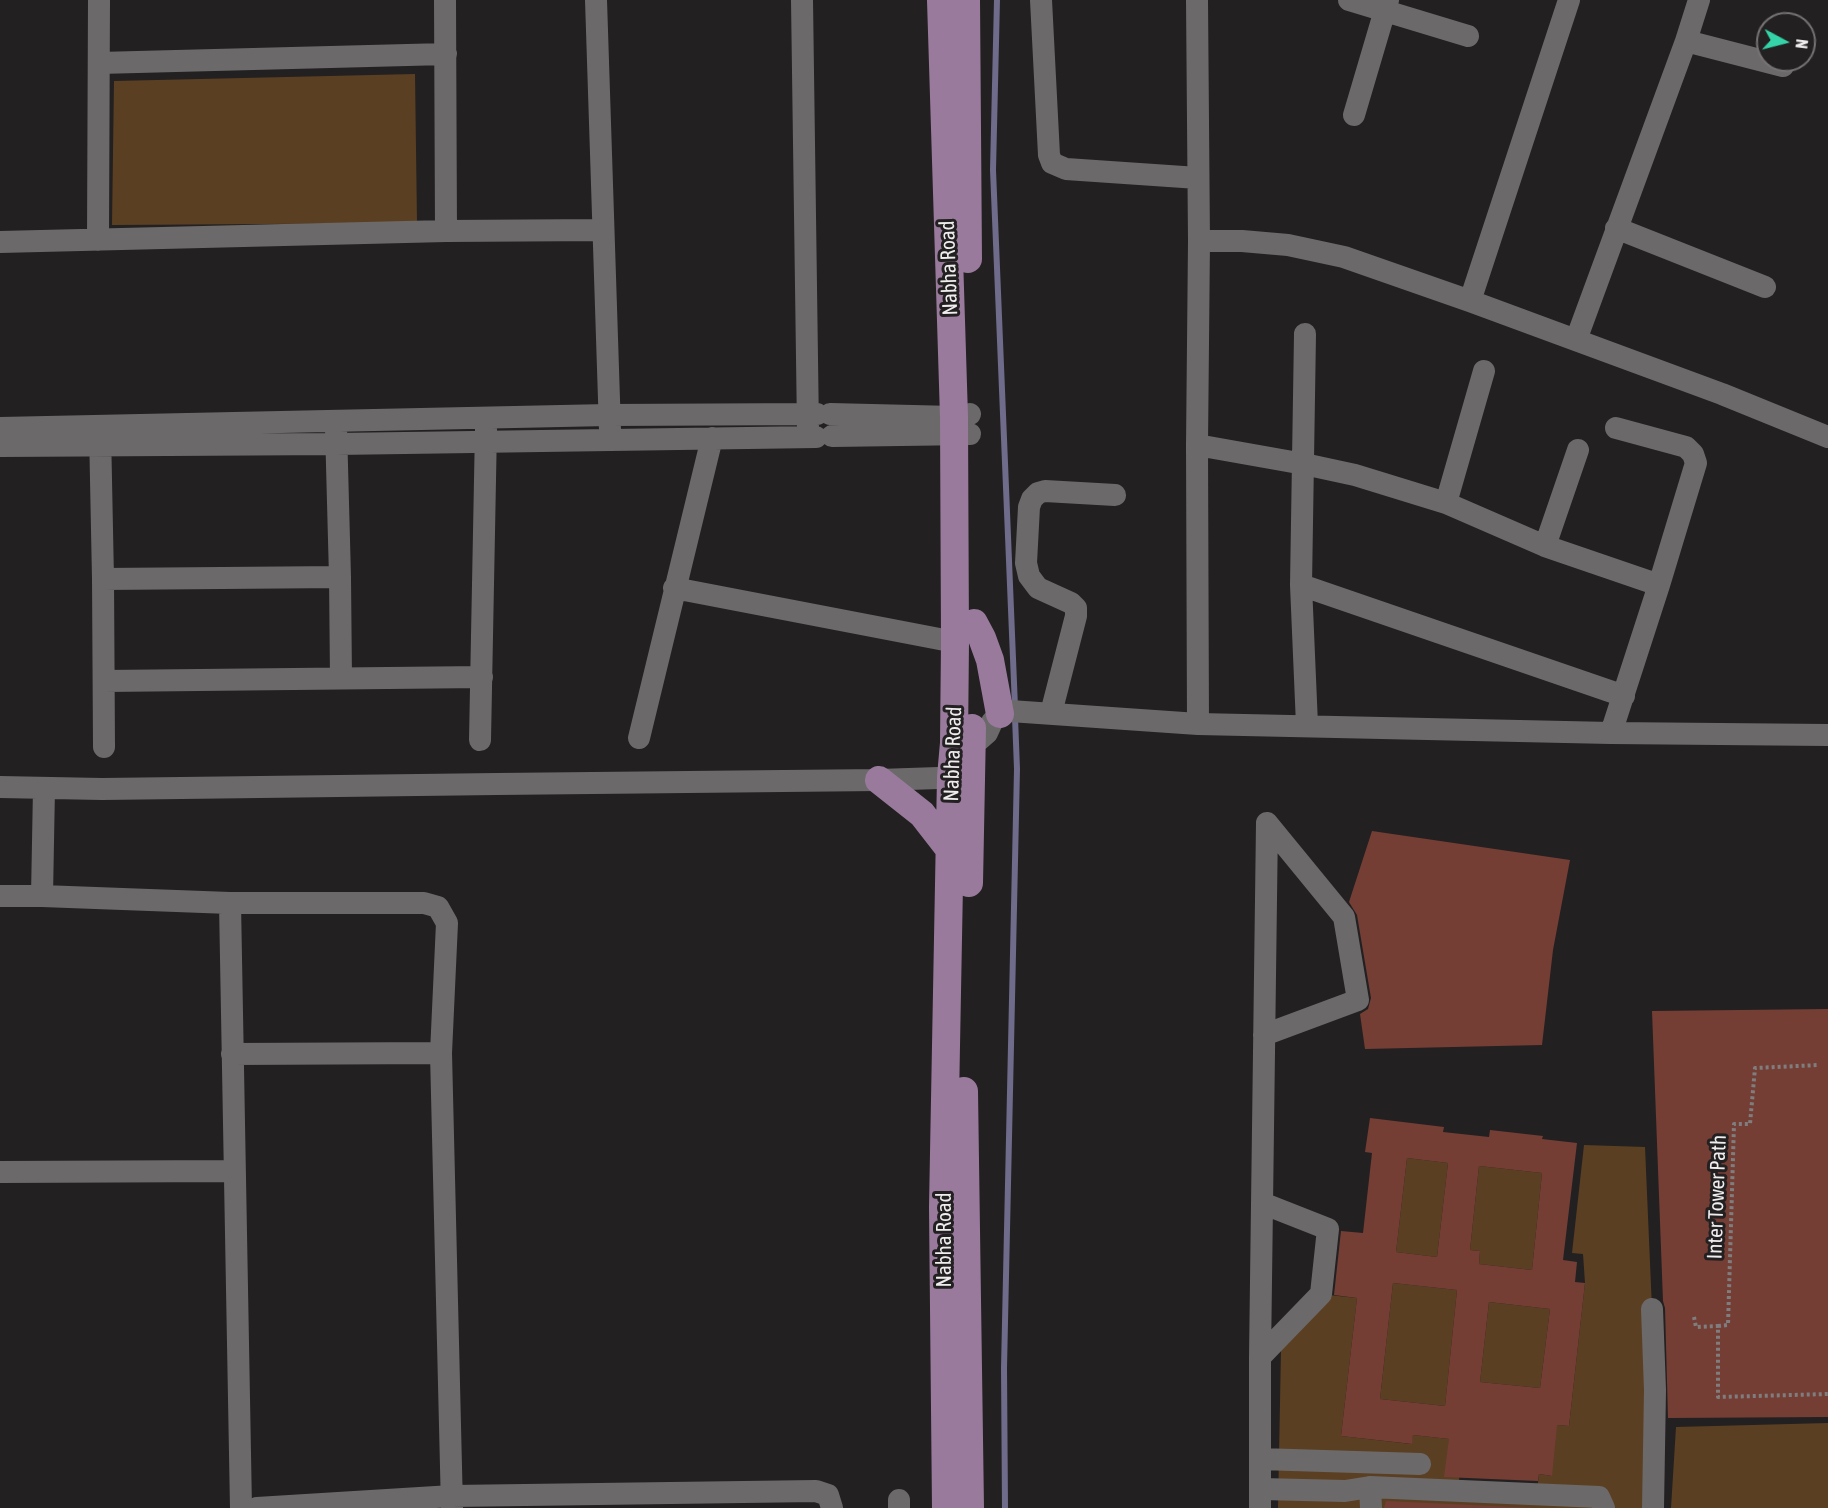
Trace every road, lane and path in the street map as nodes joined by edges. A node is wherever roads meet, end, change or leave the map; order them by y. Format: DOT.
graph roads {
  1 [pos="99,0"];
  2 [pos="445,0"];
  3 [pos="596,0"];
  4 [pos="802,0"];
  5 [pos="941,0"];
  6 [pos="966,0"];
  7 [pos="1041,0"];
  8 [pos="1197,0"];
  9 [pos="1349,0"];
  10 [pos="1569,0"];
  11 [pos="1699,0"];
  12 [pos="1387,5"];
  13 [pos="1468,36"];
  14 [pos="1686,40"];
  15 [pos="446,54"];
  16 [pos="1756,59"];
  17 [pos="99,63"];
  18 [pos="1354,115"];
  19 [pos="1198,178"];
  20 [pos="1616,228"];
  21 [pos="602,230"];
  22 [pos="446,231"];
  23 [pos="98,240"];
  24 [pos="1199,241"];
  25 [pos="0,242"];
  26 [pos="1765,287"];
  27 [pos="1470,301"];
  28 [pos="1305,334"];
  29 [pos="1576,340"];
  30 [pos="1484,371"];
  31 [pos="608,415"];
  32 [pos="486,417"];
  33 [pos="335,421"];
  34 [pos="818,425"];
  35 [pos="962,425"];
  36 [pos="0,428"];
  37 [pos="1616,428"];
  38 [pos="100,436"];
  39 [pos="1828,437"];
  40 [pos="712,438"];
  41 [pos="610,439"];
  42 [pos="486,441"];
  43 [pos="336,444"];
  44 [pos="1197,445"];
  45 [pos="0,446"];
  46 [pos="1578,450"];
  47 [pos="1304,464"];
  48 [pos="1115,495"];
  49 [pos="1446,503"];
  50 [pos="1545,546"];
  51 [pos="340,577"];
  52 [pos="104,579"];
  53 [pos="1301,585"];
  54 [pos="1659,585"];
  55 [pos="674,588"];
  56 [pos="964,633"];
  57 [pos="482,677"];
  58 [pos="341,678"];
  59 [pos="105,681"];
  60 [pos="1624,696"];
  61 [pos="1010,712"];
  62 [pos="1051,713"];
  63 [pos="1198,724"];
  64 [pos="1307,725"];
  65 [pos="1611,733"];
  66 [pos="1828,735"];
  67 [pos="639,738"];
  68 [pos="480,740"];
  69 [pos="963,742"];
  70 [pos="104,747"];
  71 [pos="962,777"];
  72 [pos="879,780"];
  73 [pos="0,787"];
  74 [pos="44,788"];
  75 [pos="950,850"];
  76 [pos="0,896"];
  77 [pos="42,896"];
  78 [pos="230,903"];
  79 [pos="1264,1035"];
  80 [pos="441,1053"];
  81 [pos="232,1054"];
  82 [pos="1819,1065"];
  83 [pos="955,1158"];
  84 [pos="233,1171"];
  85 [pos="0,1172"];
  86 [pos="1262,1203"];
  87 [pos="1652,1309"];
  88 [pos="1694,1317"];
  89 [pos="1718,1326"];
  90 [pos="1260,1357"];
  91 [pos="1828,1394"];
  92 [pos="1260,1459"];
  93 [pos="1420,1464"];
  94 [pos="1370,1497"];
  95 [pos="1261,1499"];
  96 [pos="678,1501"];
  97 [pos="452,1502"];
  98 [pos="241,1508"];
  99 [pos="257,1508"];
  100 [pos="832,1508"];
  101 [pos="946,1508"];
  102 [pos="970,1508"];
  103 [pos="1604,1508"];
  104 [pos="1653,1508"];
  1 -- 17 [label="street"];
  2 -- 15 [label="street"];
  3 -- 21 [label="street"];
  4 -- 34 [label="street"];
  5 -- 35 [label="main road, Nabha Road"];
  6 -- 35 [label="main road, Nabha Road"];
  7 -- 19 [label="street"];
  8 -- 19 [label="street"];
  9 -- 12 [label="street"];
  10 -- 27 [label="street"];
  11 -- 14 [label="street"];
  12 -- 13 [label="street"];
  12 -- 18 [label="street"];
  14 -- 16 [label="street"];
  14 -- 20 [label="street"];
  15 -- 17 [label="street"];
  15 -- 22 [label="street"];
  17 -- 23 [label="street"];
  19 -- 24 [label="street"];
  20 -- 26 [label="street"];
  20 -- 29 [label="street"];
  21 -- 22 [label="street"];
  21 -- 31 [label="street"];
  22 -- 23 [label="street"];
  23 -- 25 [label="street"];
  24 -- 27 [label="street"];
  24 -- 44 [label="street"];
  27 -- 29 [label="street"];
  28 -- 47 [label="street"];
  29 -- 39 [label="street"];
  30 -- 49 [label="street"];
  31 -- 32 [label="street"];
  31 -- 34 [label="street"];
  31 -- 41 [label="street"];
  32 -- 33 [label="street"];
  32 -- 42 [label="street"];
  33 -- 38 [label="street"];
  33 -- 43 [label="street"];
  34 -- 35 [label="street"];
  34 -- 40 [label="street"];
  35 -- 56 [label="main road, Nabha Road"];
  36 -- 38 [label="street"];
  37 -- 54 [label="street"];
  38 -- 43 [label="street"];
  38 -- 45 [label="street"];
  38 -- 52 [label="street"];
  40 -- 41 [label="street"];
  40 -- 55 [label="street"];
  41 -- 42 [label="street"];
  42 -- 43 [label="street"];
  42 -- 57 [label="street"];
  43 -- 51 [label="street"];
  44 -- 47 [label="street"];
  44 -- 63 [label="street"];
  46 -- 50 [label="street"];
  47 -- 49 [label="street"];
  47 -- 53 [label="street"];
  48 -- 62 [label="street"];
  49 -- 50 [label="street"];
  50 -- 54 [label="street"];
  51 -- 52 [label="street"];
  51 -- 58 [label="street"];
  52 -- 59 [label="street"];
  53 -- 60 [label="street"];
  53 -- 64 [label="street"];
  54 -- 60 [label="street"];
  55 -- 56 [label="street"];
  55 -- 67 [label="street"];
  56 -- 61 [label="main road"];
  56 -- 69 [label="main road, Nabha Road"];
  57 -- 58 [label="street"];
  57 -- 68 [label="street"];
  58 -- 59 [label="street"];
  59 -- 70 [label="street"];
  60 -- 65 [label="street"];
  61 -- 62 [label="street"];
  61 -- 69 [label="street"];
  62 -- 63 [label="street"];
  63 -- 64 [label="street"];
  64 -- 65 [label="street"];
  65 -- 66 [label="street"];
  69 -- 71 [label="main road, Nabha Road"];
  71 -- 72 [label="street"];
  71 -- 75 [label="main road, Nabha Road"];
  71 -- 83 [label="main road, Nabha Road"];
  72 -- 74 [label="street"];
  72 -- 75 [label="main road"];
  73 -- 74 [label="street"];
  74 -- 77 [label="street"];
  75 -- 83 [label="main road, Nabha Road"];
  76 -- 77 [label="street"];
  77 -- 78 [label="street"];
  78 -- 80 [label="street"];
  78 -- 81 [label="street"];
  79 -- 79 [label="street"];
  79 -- 86 [label="street"];
  80 -- 81 [label="street"];
  80 -- 97 [label="street"];
  81 -- 84 [label="street"];
  82 -- 89 [label="path, Inter Tower Path"];
  83 -- 101 [label="main road, Nabha Road"];
  83 -- 102 [label="main road, Nabha Road"];
  84 -- 85 [label="street"];
  84 -- 98 [label="street"];
  86 -- 90 [label="street"];
  86 -- 90 [label="street"];
  87 -- 104 [label="street"];
  88 -- 89 [label="path"];
  89 -- 91 [label="path, Inter Tower Path"];
  90 -- 92 [label="street"];
  92 -- 93 [label="street"];
  92 -- 95 [label="street"];
  94 -- 95 [label="street"];
  94 -- 103 [label="street"];
  96 -- 97 [label="street"];
  96 -- 100 [label="street"];
  97 -- 99 [label="street"];
}
